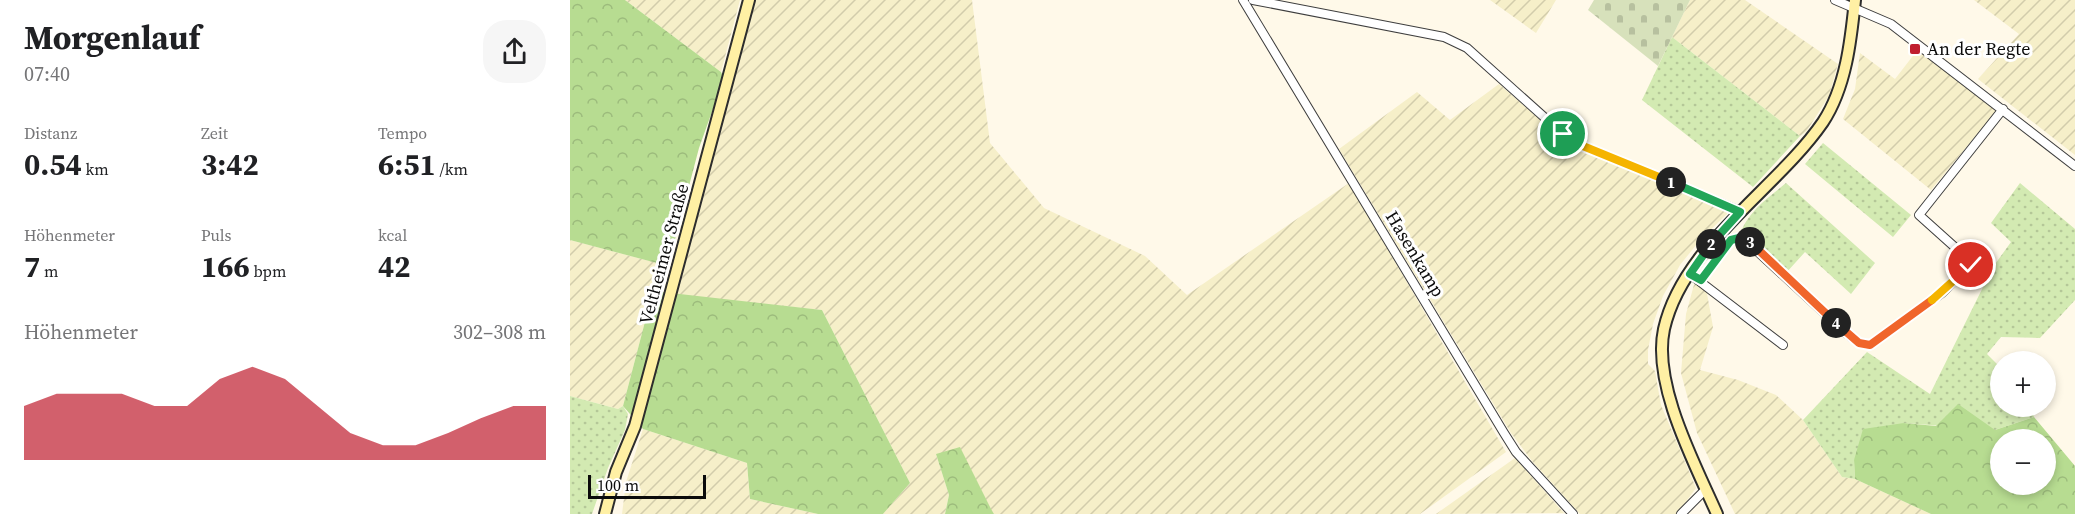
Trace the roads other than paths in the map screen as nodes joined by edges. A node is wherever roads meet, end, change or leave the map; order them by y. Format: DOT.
graph roads {
  1 [pos="749,0"];
  2 [pos="1243,0"];
  3 [pos="1253,0"];
  4 [pos="1835,0"];
  5 [pos="1855,3"];
  6 [pos="2003,109"];
  7 [pos="2075,166"];
  8 [pos="1740,212"];
  9 [pos="1690,274"];
  10 [pos="1701,280"];
  11 [pos="1783,345"];
  12 [pos="1706,489"];
  13 [pos="606,514"];
  14 [pos="1573,514"];
  15 [pos="1681,514"];
  16 [pos="1717,514"];
  1 -- 13 [label="main road, Veltheimer Straße"];
  2 -- 14 [label="street, Hasenkamp"];
  3 -- 8 [label="street"];
  4 -- 5 [label="street"];
  5 -- 6 [label="street"];
  5 -- 8 [label="main road"];
  6 -- 7 [label="street"];
  6 -- 10 [label="street"];
  8 -- 9 [label="main road"];
  9 -- 10 [label="street"];
  9 -- 12 [label="main road"];
  10 -- 11 [label="street"];
  12 -- 15 [label="street"];
  12 -- 16 [label="main road"];
}
